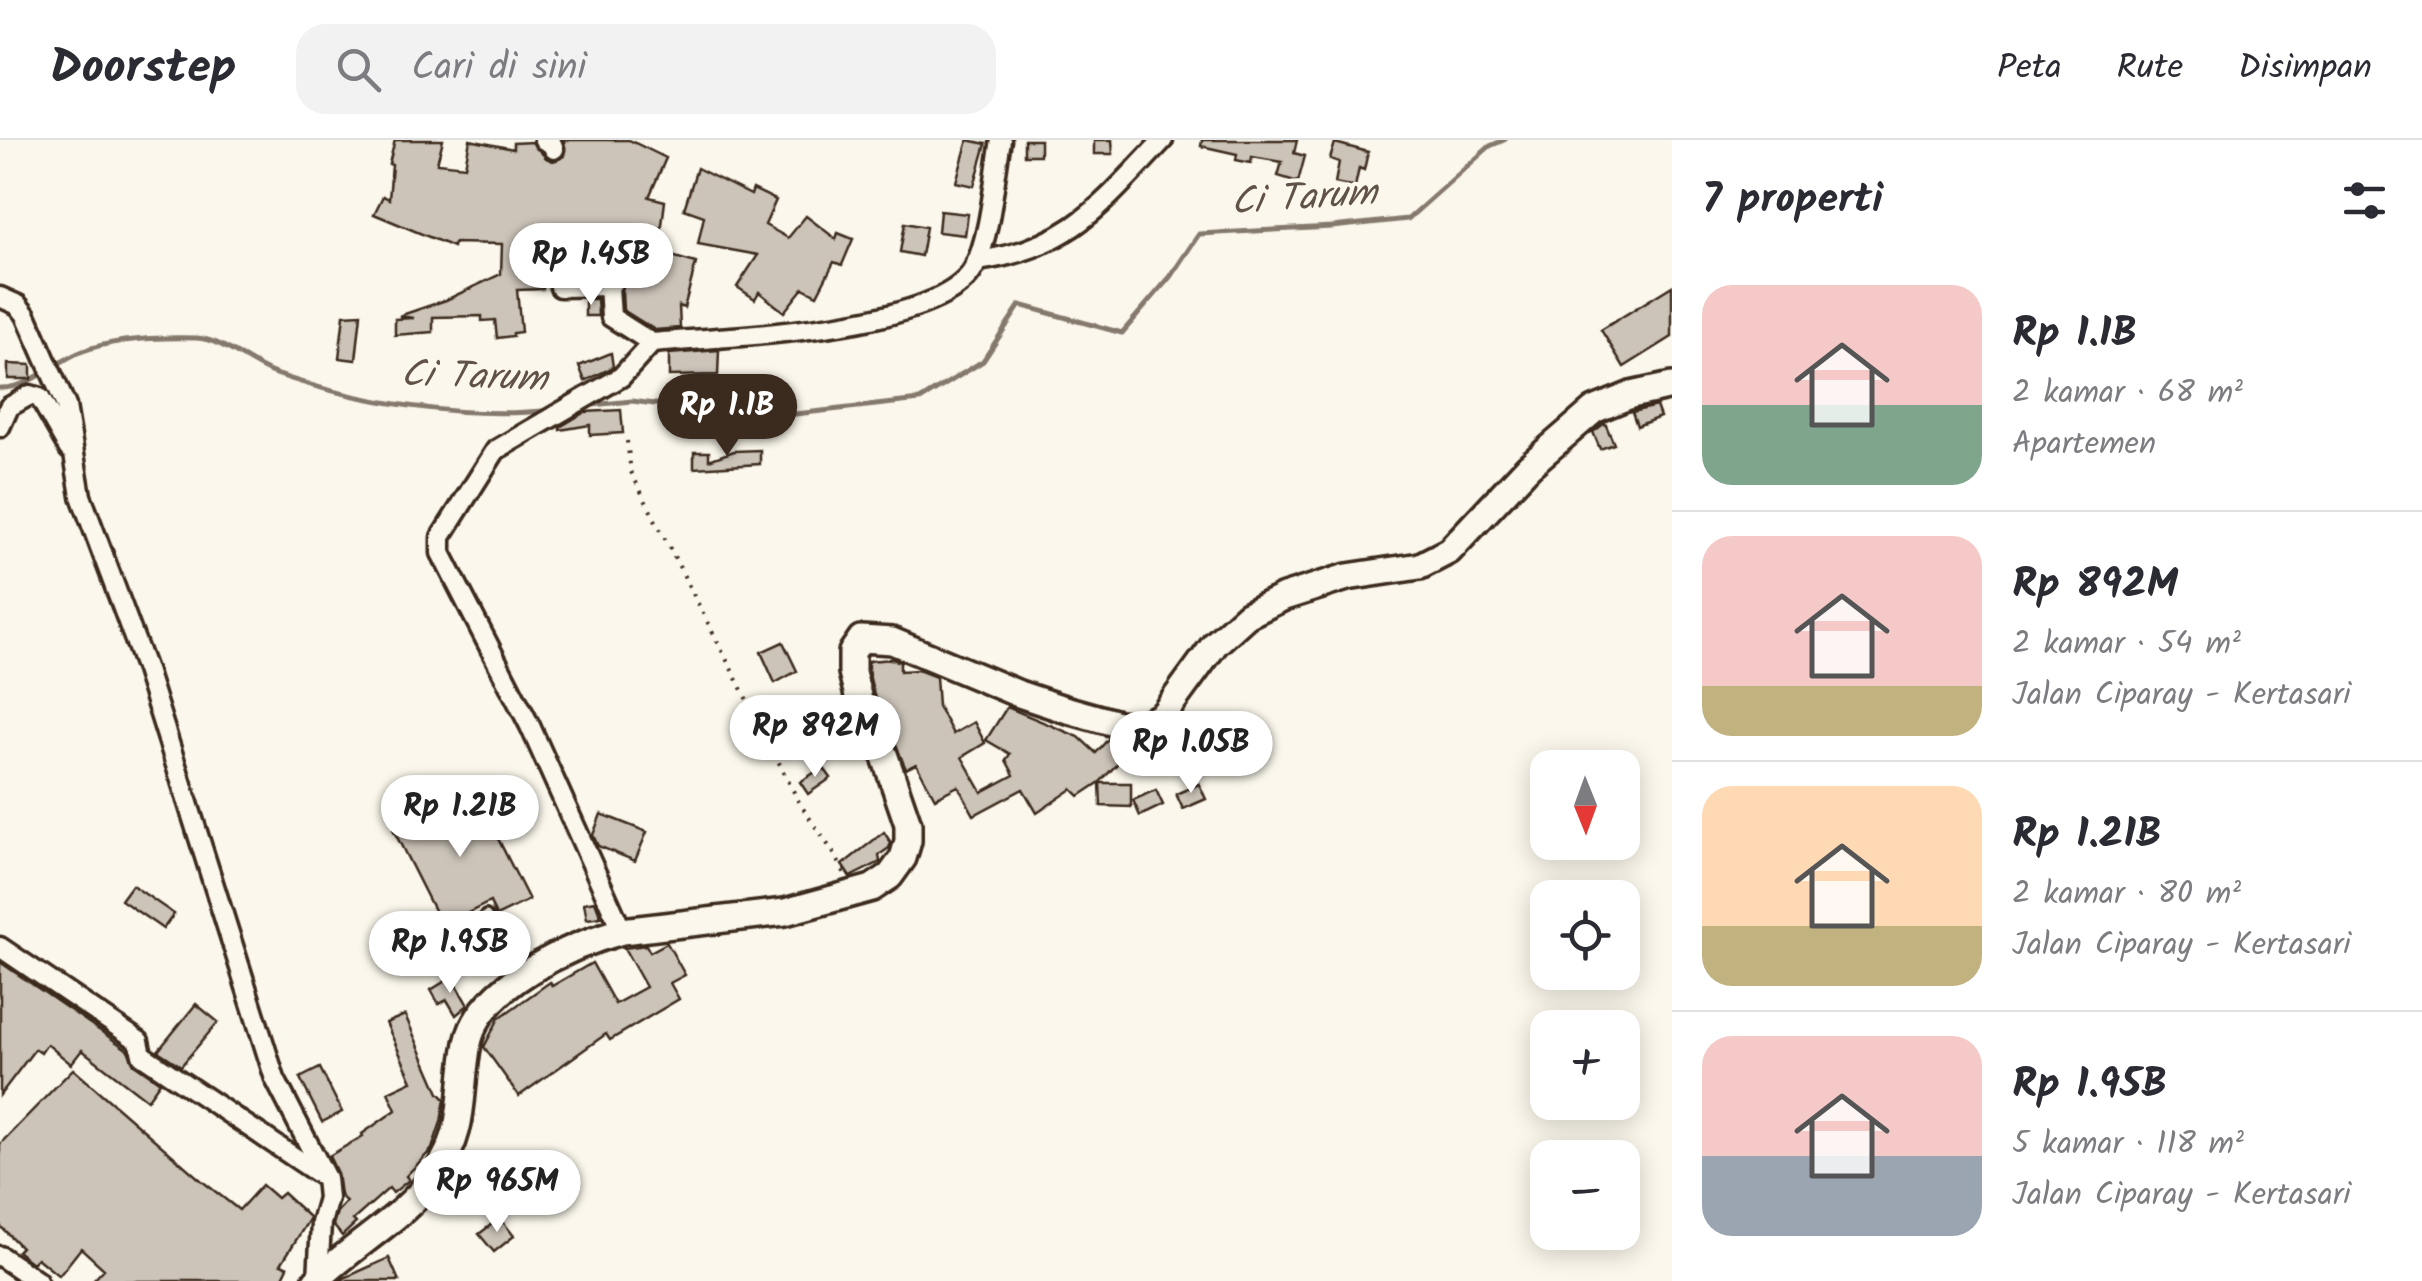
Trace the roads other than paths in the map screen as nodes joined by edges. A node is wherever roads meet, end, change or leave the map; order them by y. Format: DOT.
graph roads {
  1 [pos="1001,140"];
  2 [pos="1163,140"];
  3 [pos="532,248"];
  4 [pos="977,261"];
  5 [pos="560,286"];
  6 [pos="610,286"];
  7 [pos="0,297"];
  8 [pos="652,343"];
  9 [pos="1672,386"];
  10 [pos="0,427"];
  11 [pos="74,458"];
  12 [pos="486,916"];
  13 [pos="622,932"];
  14 [pos="0,947"];
  15 [pos="520,977"];
  16 [pos="326,1178"];
  17 [pos="0,1256"];
  18 [pos="317,1280"];
  19 [pos="37,1281"];
  1 -- 4 [label="street"];
  2 -- 4 [label="street"];
  3 -- 6 [label="street"];
  4 -- 8 [label="street"];
  5 -- 6 [label="street"];
  6 -- 8 [label="street"];
  7 -- 11 [label="street"];
  8 -- 13 [label="street"];
  9 -- 13 [label="main road"];
  10 -- 11 [label="street"];
  11 -- 16 [label="street"];
  12 -- 15 [label="lane"];
  13 -- 15 [label="main road"];
  14 -- 16 [label="street"];
  15 -- 18 [label="main road"];
  16 -- 18 [label="street"];
  17 -- 19 [label="street"];
}
